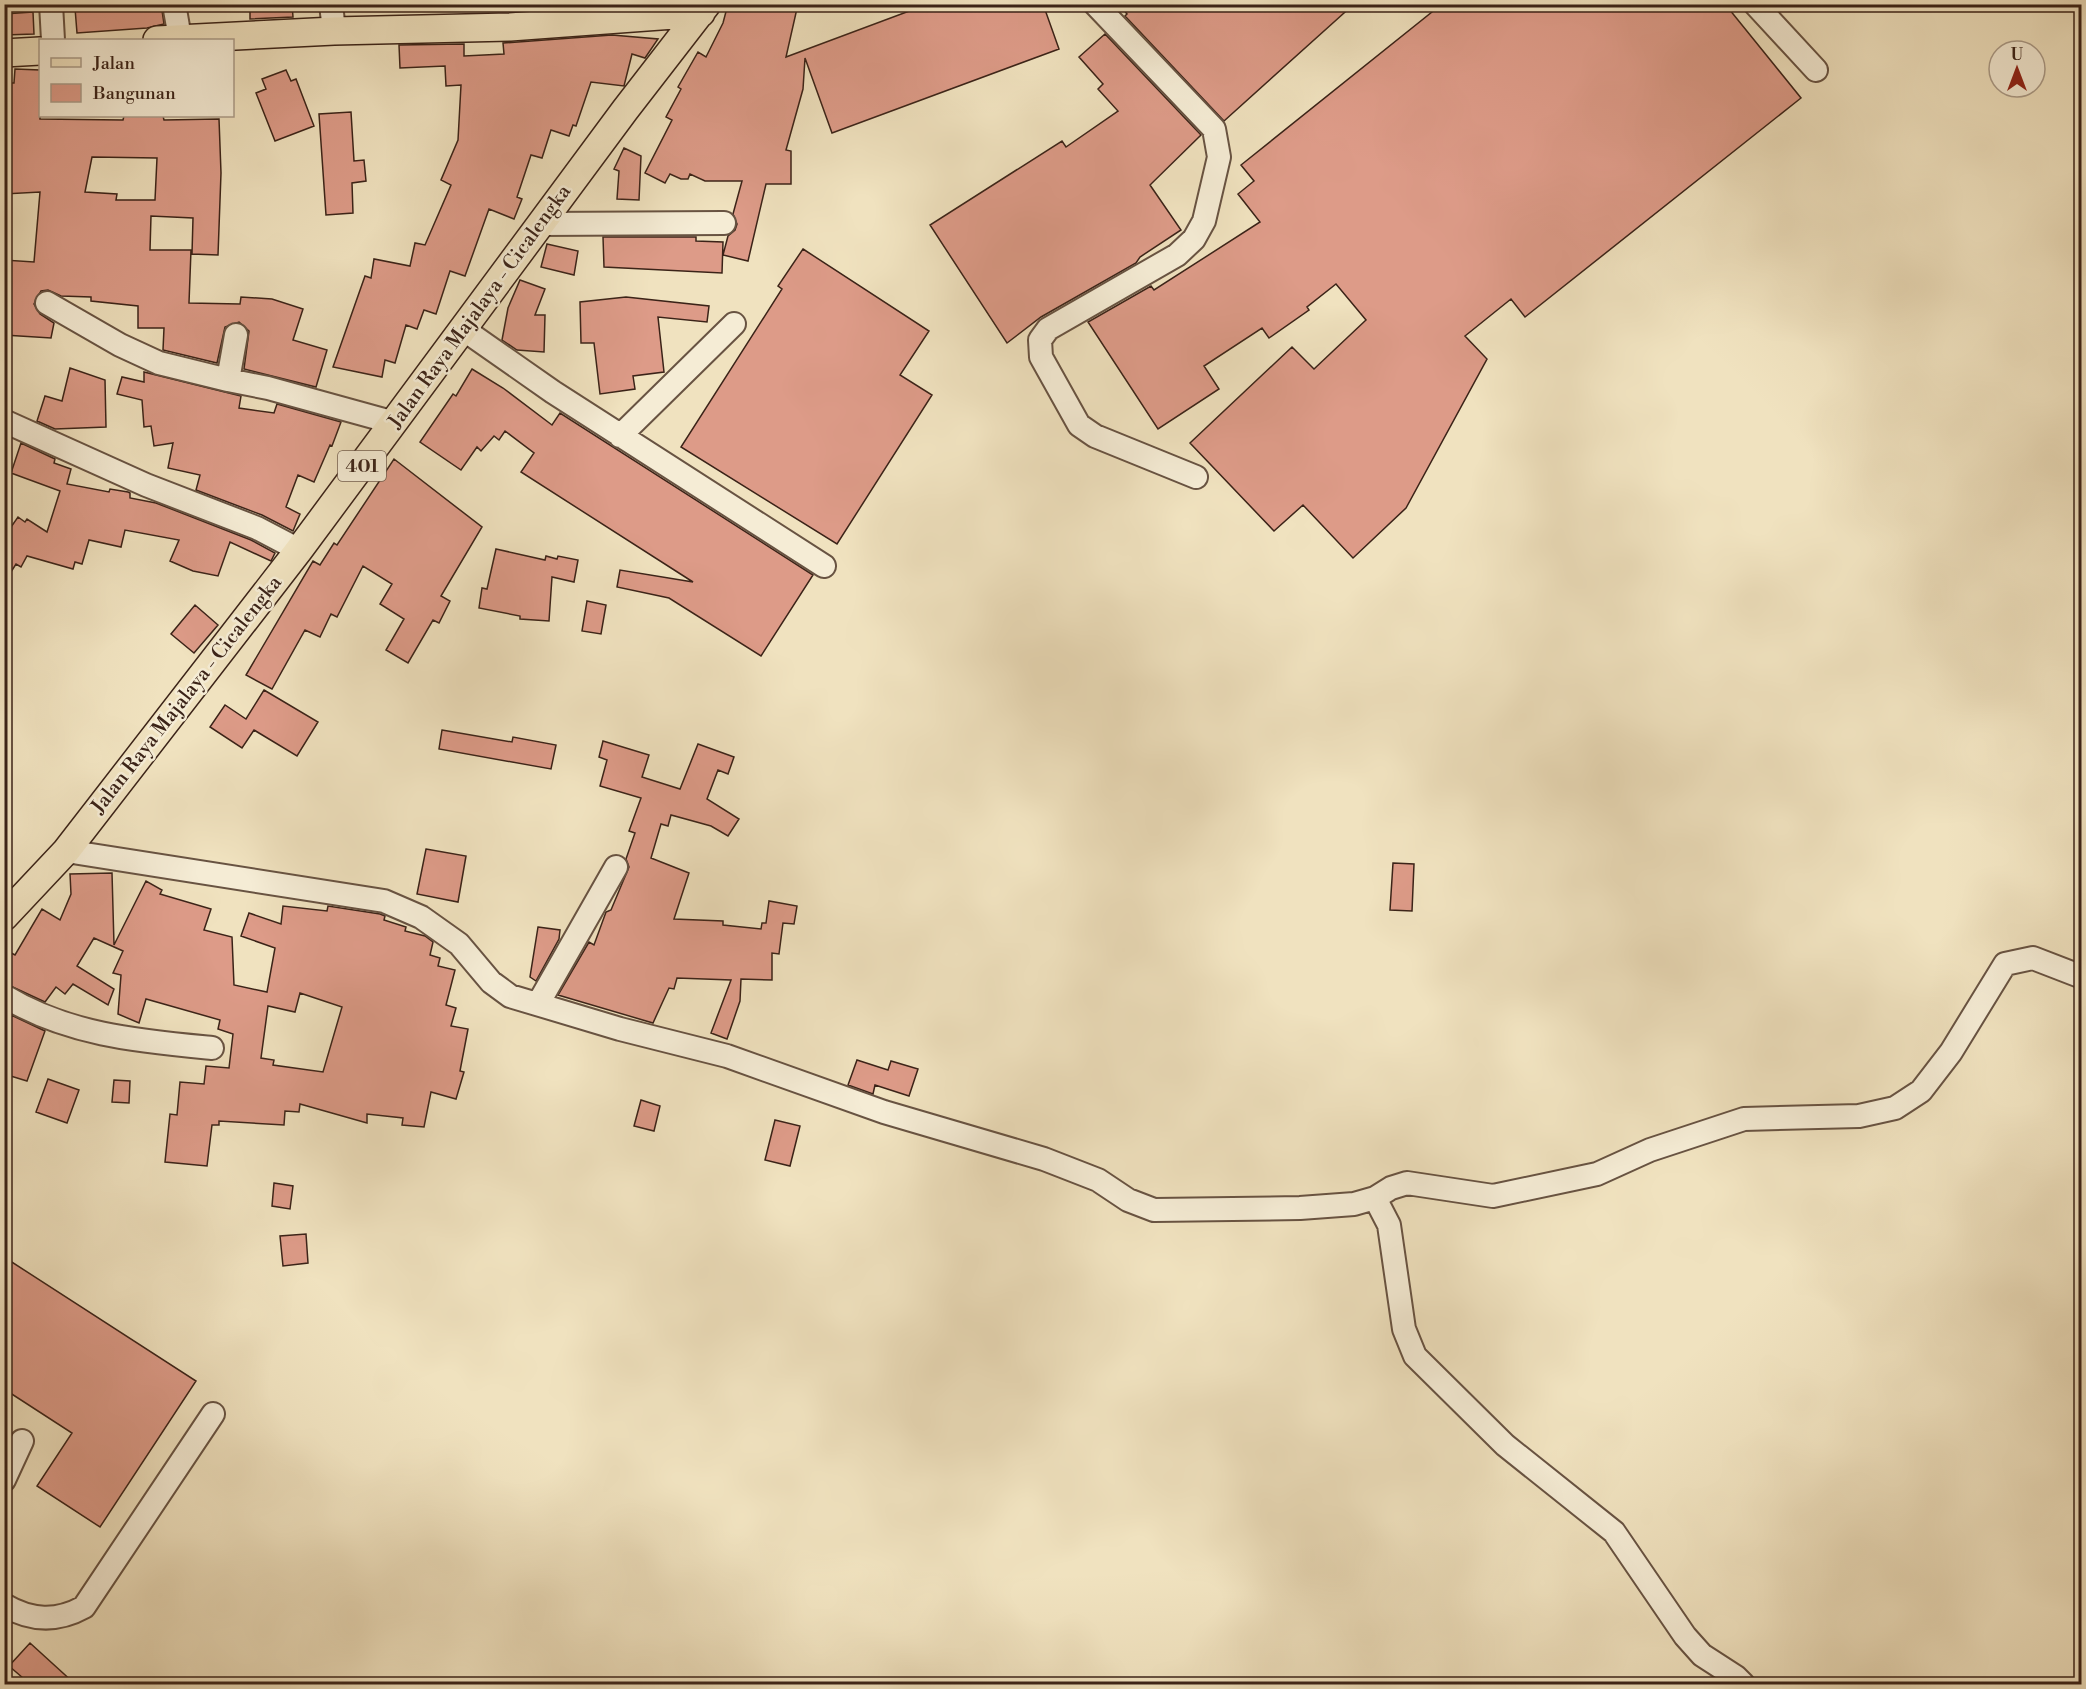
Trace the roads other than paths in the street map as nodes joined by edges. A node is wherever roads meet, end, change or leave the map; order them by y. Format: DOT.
graph roads {
  1 [pos="51,4"];
  2 [pos="174,4"];
  3 [pos="1095,4"];
  4 [pos="1755,4"];
  5 [pos="704,9"];
  6 [pos="333,18"];
  7 [pos="53,39"];
  8 [pos="168,39"];
  9 [pos="39,51"];
  10 [pos="4,53"];
  11 [pos="1816,70"];
  12 [pos="724,223"];
  13 [pos="540,224"];
  14 [pos="47,303"];
  15 [pos="734,324"];
  16 [pos="463,329"];
  17 [pos="236,335"];
  18 [pos="228,380"];
  19 [pos="4,421"];
  20 [pos="395,423"];
  21 [pos="620,436"];
  22 [pos="1196,477"];
  23 [pos="299,550"];
  24 [pos="824,566"];
  25 [pos="66,851"];
  26 [pos="616,867"];
  27 [pos="7,908"];
  28 [pos="2082,977"];
  29 [pos="4,996"];
  30 [pos="538,1004"];
  31 [pos="212,1047"];
  32 [pos="1375,1198"];
  33 [pos="213,1414"];
  34 [pos="22,1441"];
  35 [pos="4,1480"];
  36 [pos="4,1605"];
  37 [pos="1743,1684"];
  1 -- 7 [label="street"];
  2 -- 8 [label="street"];
  3 -- 22 [label="street"];
  4 -- 11 [label="street"];
  5 -- 6 [label="main road"];
  5 -- 13 [label="main road, Jalan Raya Majalaya - Cicalengka / 401"];
  6 -- 8 [label="main road"];
  9 -- 10 [label="main road"];
  12 -- 13 [label="street"];
  13 -- 16 [label="main road, Jalan Raya Majalaya - Cicalengka / 401"];
  14 -- 18 [label="street"];
  15 -- 21 [label="street"];
  16 -- 20 [label="main road, Jalan Raya Majalaya - Cicalengka / 401"];
  16 -- 21 [label="street"];
  17 -- 18 [label="street"];
  18 -- 20 [label="street"];
  19 -- 23 [label="street"];
  20 -- 23 [label="main road, Jalan Raya Majalaya - Cicalengka / 401"];
  21 -- 24 [label="street"];
  23 -- 25 [label="main road, Jalan Raya Majalaya - Cicalengka / 401"];
  25 -- 27 [label="main road, Jalan Raya Majalaya - Cicalengka / 401"];
  25 -- 30 [label="street"];
  26 -- 30 [label="street"];
  28 -- 32 [label="street"];
  29 -- 31 [label="street"];
  30 -- 32 [label="street"];
  32 -- 37 [label="street"];
  33 -- 36 [label="street"];
  34 -- 35 [label="street"];
}
